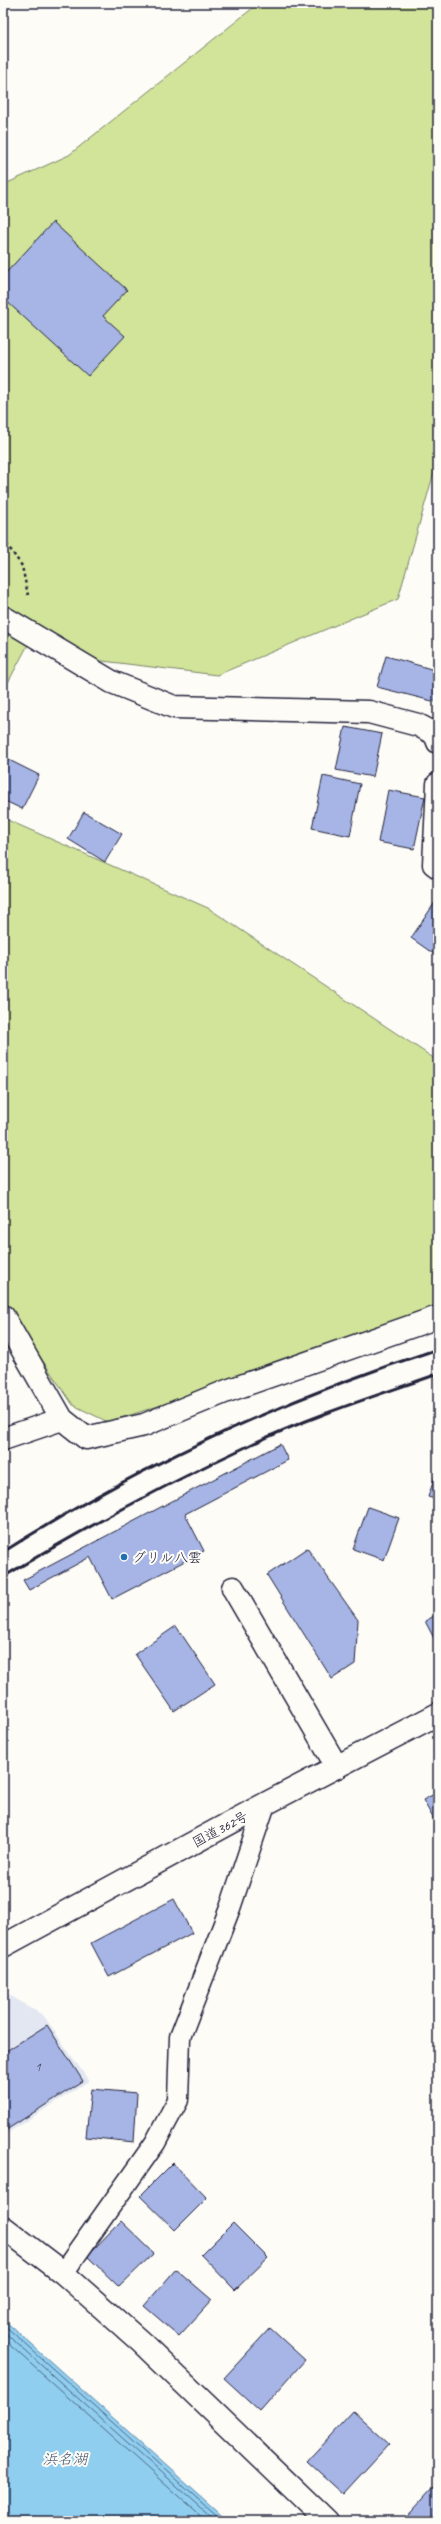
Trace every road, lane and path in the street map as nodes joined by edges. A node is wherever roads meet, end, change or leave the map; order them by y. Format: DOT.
graph roads {
  1 [pos="3,538"];
  2 [pos="3,617"];
  3 [pos="38,638"];
  4 [pos="438,742"];
  5 [pos="438,784"];
  6 [pos="438,867"];
  7 [pos="3,1316"];
  8 [pos="438,1317"];
  9 [pos="62,1420"];
  10 [pos="3,1439"];
  11 [pos="233,1588"];
  12 [pos="438,1714"];
  13 [pos="337,1767"];
  14 [pos="265,1804"];
  15 [pos="3,1946"];
  16 [pos="3,2227"];
  17 [pos="63,2273"];
  18 [pos="327,2521"];
  1 -- 3 [label="path"];
  2 -- 3 [label="main road"];
  3 -- 4 [label="main road"];
  5 -- 6 [label="main road"];
  7 -- 9 [label="main road"];
  8 -- 9 [label="main road"];
  9 -- 10 [label="main road"];
  11 -- 13 [label="main road"];
  12 -- 13 [label="main road, 国道362号"];
  13 -- 14 [label="main road, 国道362号"];
  14 -- 15 [label="main road, 国道362号"];
  14 -- 17 [label="lane"];
  16 -- 17 [label="main road"];
  17 -- 18 [label="main road"];
}
